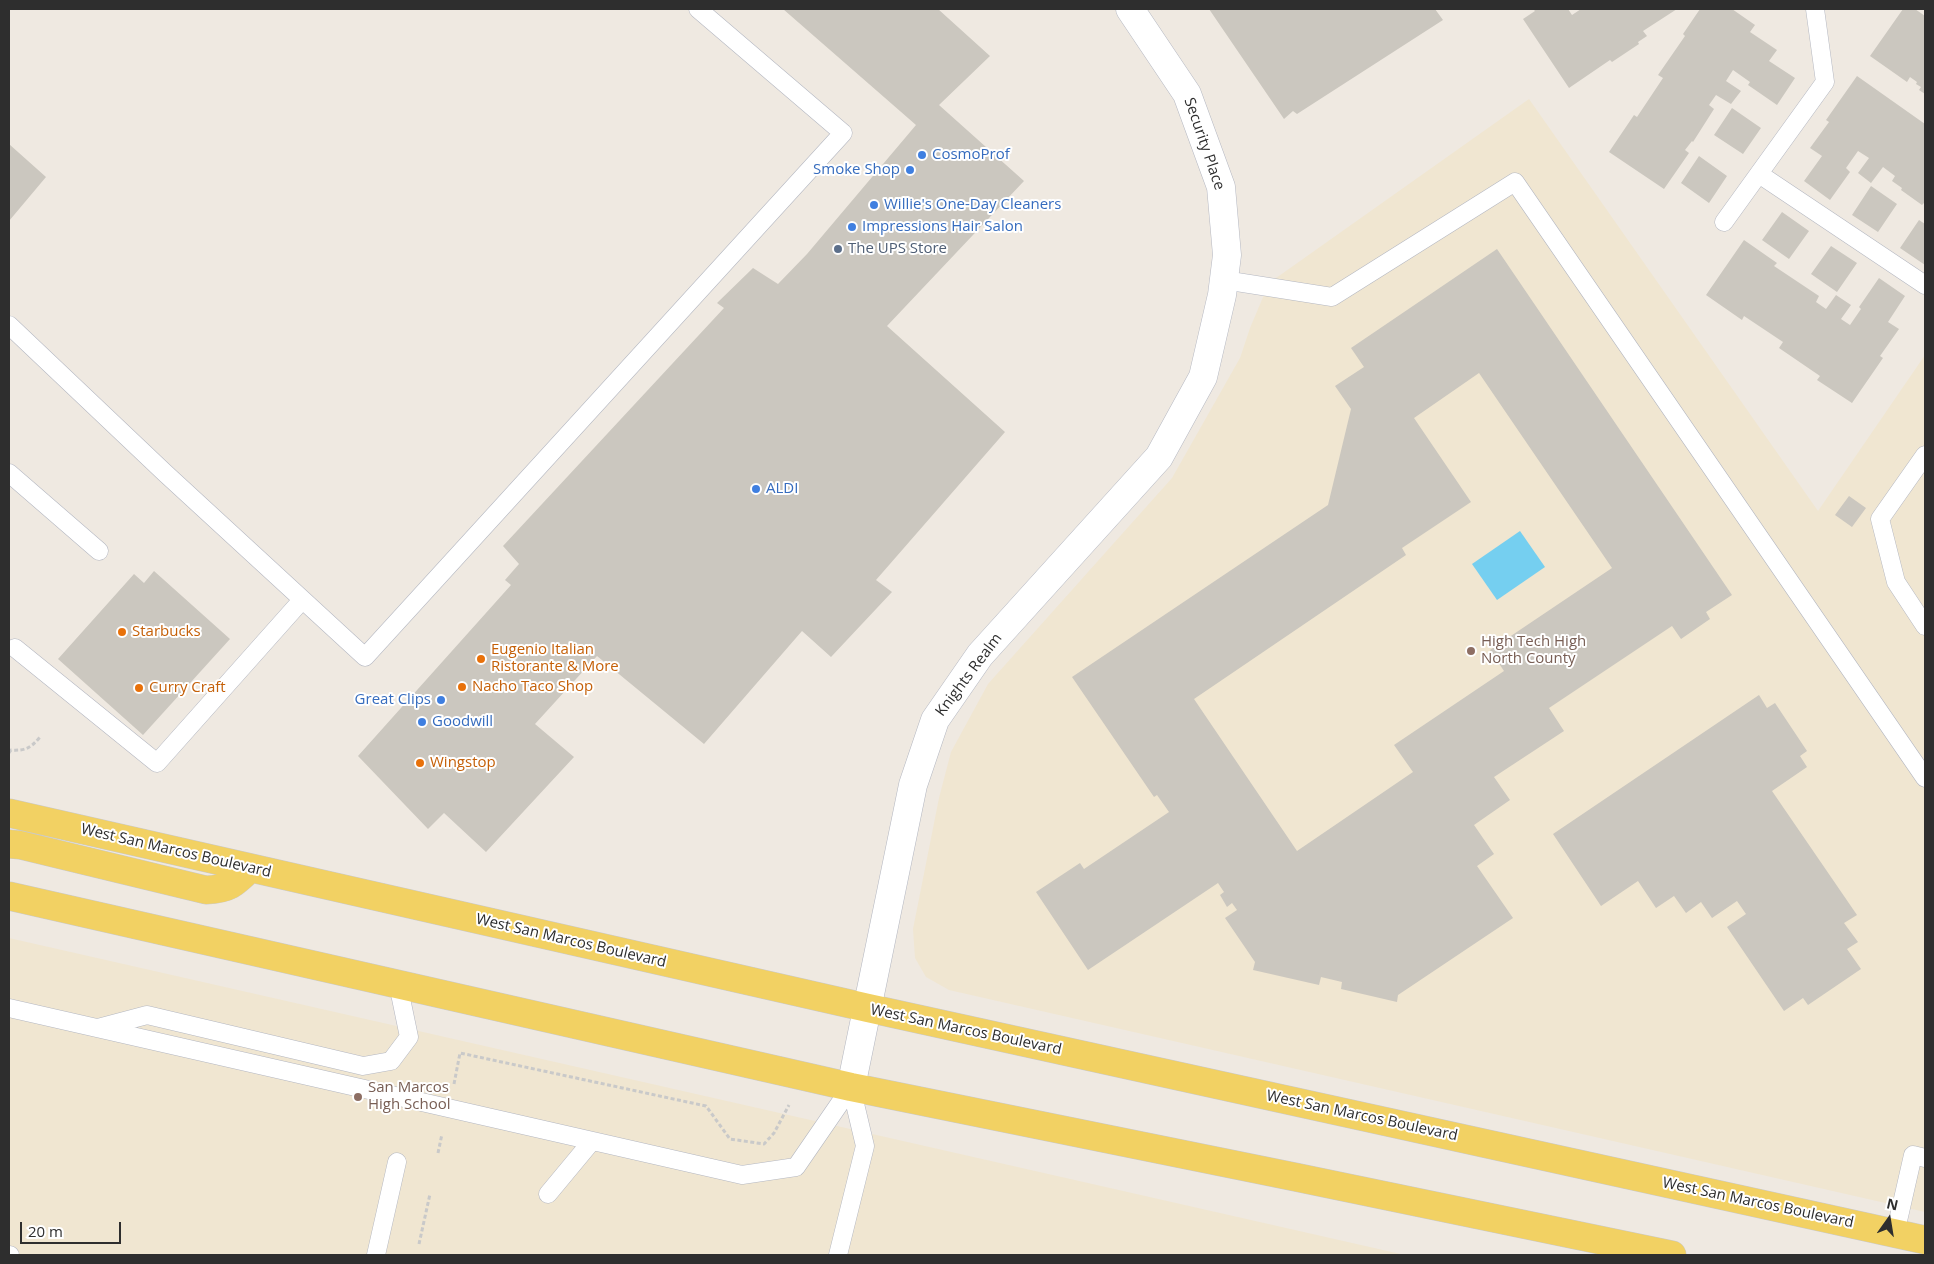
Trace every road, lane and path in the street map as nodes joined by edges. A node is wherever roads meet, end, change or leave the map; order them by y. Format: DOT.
graph roads {
  1 [pos="698,9"];
  2 [pos="1130,9"];
  3 [pos="1815,9"];
  4 [pos="1759,174"];
  5 [pos="1724,222"];
  6 [pos="1925,285"];
  7 [pos="1223,288"];
  8 [pos="10,330"];
  9 [pos="1925,455"];
  10 [pos="9,473"];
  11 [pos="99,551"];
  12 [pos="302,600"];
  13 [pos="1925,626"];
  14 [pos="15,648"];
  15 [pos="40,737"];
  16 [pos="9,753"];
  17 [pos="1925,778"];
  18 [pos="9,813"];
  19 [pos="9,844"];
  20 [pos="250,868"];
  21 [pos="9,896"];
  22 [pos="398,984"];
  23 [pos="9,1008"];
  24 [pos="868,1008"];
  25 [pos="96,1028"];
  26 [pos="453,1087"];
  27 [pos="851,1087"];
  28 [pos="792,1100"];
  29 [pos="444,1125"];
  30 [pos="592,1141"];
  31 [pos="438,1153"];
  32 [pos="1925,1158"];
  33 [pos="397,1162"];
  34 [pos="430,1194"];
  35 [pos="548,1194"];
  36 [pos="1895,1234"];
  37 [pos="1925,1240"];
  38 [pos="419,1244"];
  39 [pos="376,1255"];
  40 [pos="838,1255"];
  41 [pos="1672,1255"];
  1 -- 12 [label="lane"];
  2 -- 7 [label="street, Security Place"];
  3 -- 4 [label="lane"];
  4 -- 5 [label="lane"];
  4 -- 6 [label="lane"];
  7 -- 17 [label="lane"];
  7 -- 24 [label="street, Knights Realm"];
  8 -- 12 [label="lane"];
  9 -- 13 [label="lane"];
  10 -- 11 [label="lane"];
  12 -- 14 [label="lane"];
  15 -- 16 [label="path"];
  18 -- 20 [label="main road, West San Marcos Boulevard"];
  19 -- 20 [label="main road"];
  20 -- 24 [label="main road, West San Marcos Boulevard"];
  21 -- 22 [label="main road"];
  22 -- 25 [label="lane"];
  22 -- 27 [label="main road"];
  23 -- 25 [label="lane"];
  24 -- 27 [label="street, Knights Realm"];
  24 -- 36 [label="main road, West San Marcos Boulevard"];
  25 -- 30 [label="lane"];
  26 -- 28 [label="path"];
  27 -- 30 [label="lane"];
  27 -- 40 [label="lane"];
  27 -- 41 [label="main road"];
  29 -- 31 [label="path"];
  30 -- 35 [label="lane"];
  32 -- 36 [label="lane"];
  33 -- 39 [label="lane"];
  34 -- 38 [label="path"];
  36 -- 37 [label="main road, West San Marcos Boulevard"];
}
